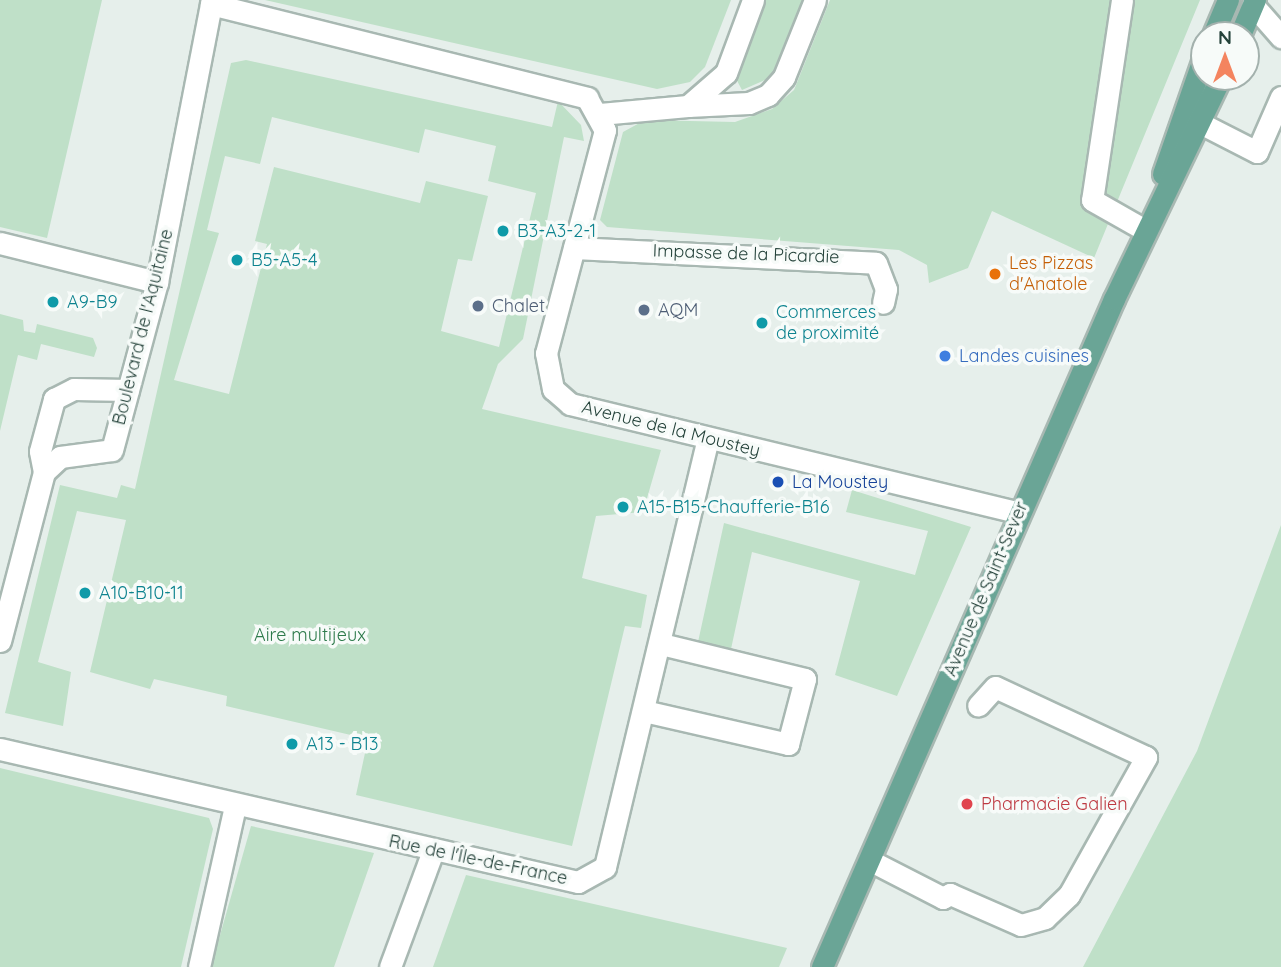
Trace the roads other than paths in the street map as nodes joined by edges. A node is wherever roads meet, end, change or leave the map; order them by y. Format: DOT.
graph roads {
  1 [pos="753,0"];
  2 [pos="815,0"];
  3 [pos="1122,0"];
  4 [pos="1228,0"];
  5 [pos="211,2"];
  6 [pos="1254,2"];
  7 [pos="1219,21"];
  8 [pos="1246,21"];
  9 [pos="1281,37"];
  10 [pos="1191,91"];
  11 [pos="1200,91"];
  12 [pos="1215,91"];
  13 [pos="1281,97"];
  14 [pos="688,106"];
  15 [pos="600,114"];
  16 [pos="1200,123"];
  17 [pos="1145,230"];
  18 [pos="0,243"];
  19 [pos="574,248"];
  20 [pos="157,282"];
  21 [pos="883,303"];
  22 [pos="128,390"];
  23 [pos="708,439"];
  24 [pos="44,472"];
  25 [pos="1018,512"];
  26 [pos="7,578"];
  27 [pos="0,641"];
  28 [pos="661,644"];
  29 [pos="978,706"];
  30 [pos="644,711"];
  31 [pos="0,749"];
  32 [pos="235,806"];
  33 [pos="433,851"];
  34 [pos="869,860"];
  35 [pos="823,961"];
  36 [pos="199,967"];
  37 [pos="390,967"];
  1 -- 14 [label="street"];
  2 -- 14 [label="street"];
  3 -- 17 [label="street"];
  4 -- 7 [label="main road"];
  5 -- 15 [label="street"];
  5 -- 20 [label="street, Boulevard de l'Aquitaine"];
  6 -- 8 [label="main road"];
  6 -- 9 [label="street"];
  10 -- 17 [label="main road, Avenue de Saint-Sever"];
  11 -- 16 [label="street"];
  12 -- 16 [label="main road, Avenue de Saint-Sever"];
  13 -- 16 [label="street"];
  14 -- 15 [label="street"];
  15 -- 19 [label="street, Avenue de la Moustey"];
  16 -- 17 [label="main road, Avenue de Saint-Sever"];
  17 -- 25 [label="main road, Avenue de Saint-Sever"];
  18 -- 20 [label="street"];
  19 -- 21 [label="street, Impasse de la Picardie"];
  19 -- 23 [label="street, Avenue de la Moustey"];
  20 -- 22 [label="street, Boulevard de l'Aquitaine"];
  22 -- 24 [label="street, Boulevard de l'Aquitaine"];
  22 -- 24 [label="street"];
  23 -- 25 [label="street, Avenue de la Moustey"];
  23 -- 28 [label="street, Rue de l'Île-de-France"];
  24 -- 26 [label="street"];
  25 -- 34 [label="main road, Avenue de Saint-Sever"];
  26 -- 27 [label="street"];
  28 -- 30 [label="street, Rue de l'Île-de-France"];
  28 -- 30 [label="street"];
  29 -- 34 [label="street"];
  30 -- 33 [label="street, Rue de l'Île-de-France"];
  31 -- 32 [label="street, Rue de l'Île-de-France"];
  32 -- 33 [label="street, Rue de l'Île-de-France"];
  32 -- 36 [label="street"];
  33 -- 37 [label="street"];
  34 -- 35 [label="main road, Avenue de Saint-Sever"];
}
